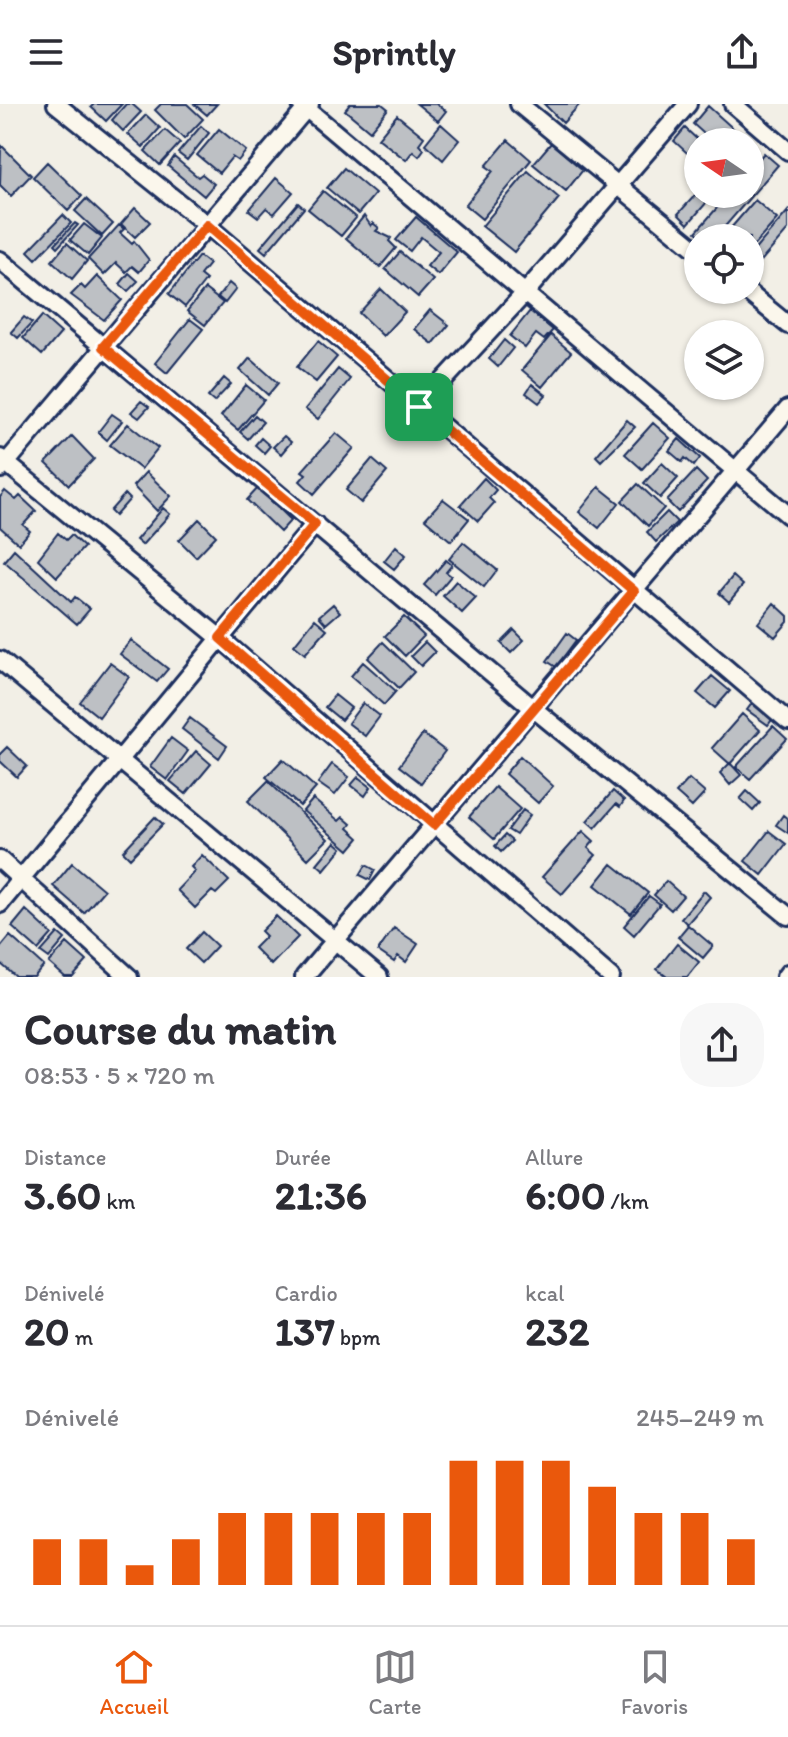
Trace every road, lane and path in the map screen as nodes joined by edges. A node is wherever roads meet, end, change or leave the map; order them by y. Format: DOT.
graph roads {
  1 [pos="56,104"];
  2 [pos="519,104"];
  3 [pos="688,104"];
  4 [pos="733,104"];
  5 [pos="306,105"];
  6 [pos="788,151"];
  7 [pos="619,186"];
  8 [pos="207,225"];
  9 [pos="684,239"];
  10 [pos="0,260"];
  11 [pos="525,293"];
  12 [pos="762,304"];
  13 [pos="788,325"];
  14 [pos="103,347"];
  15 [pos="419,407"];
  16 [pos="788,409"];
  17 [pos="2,464"];
  18 [pos="736,471"];
  19 [pos="788,515"];
  20 [pos="315,524"];
  21 [pos="634,591"];
  22 [pos="220,638"];
  23 [pos="0,660"];
  24 [pos="534,709"];
  25 [pos="788,721"];
  26 [pos="122,761"];
  27 [pos="434,825"];
  28 [pos="0,860"];
  29 [pos="22,878"];
  30 [pos="0,904"];
  31 [pos="788,916"];
  32 [pos="335,940"];
  33 [pos="129,977"];
  34 [pos="304,977"];
  35 [pos="379,977"];
  36 [pos="611,977"];
  1 -- 8 [label="street"];
  2 -- 7 [label="street"];
  3 -- 7 [label="street"];
  4 -- 6 [label="street"];
  5 -- 8 [label="street"];
  5 -- 11 [label="street"];
  7 -- 9 [label="street"];
  7 -- 11 [label="street"];
  8 -- 14 [label="street"];
  8 -- 15 [label="street"];
  10 -- 14 [label="street"];
  11 -- 15 [label="street"];
  11 -- 18 [label="street"];
  12 -- 13 [label="street"];
  14 -- 17 [label="street"];
  14 -- 20 [label="street"];
  15 -- 21 [label="street"];
  16 -- 18 [label="street"];
  17 -- 22 [label="street"];
  18 -- 19 [label="street"];
  18 -- 21 [label="street"];
  20 -- 22 [label="street"];
  20 -- 24 [label="street"];
  21 -- 24 [label="street"];
  21 -- 25 [label="street"];
  22 -- 26 [label="street"];
  22 -- 27 [label="street"];
  23 -- 26 [label="street"];
  24 -- 27 [label="street"];
  24 -- 31 [label="street"];
  26 -- 29 [label="street"];
  26 -- 32 [label="street"];
  27 -- 32 [label="street"];
  27 -- 36 [label="street"];
  28 -- 29 [label="street"];
  29 -- 30 [label="street"];
  29 -- 33 [label="street"];
  32 -- 34 [label="street"];
  32 -- 35 [label="street"];
}
